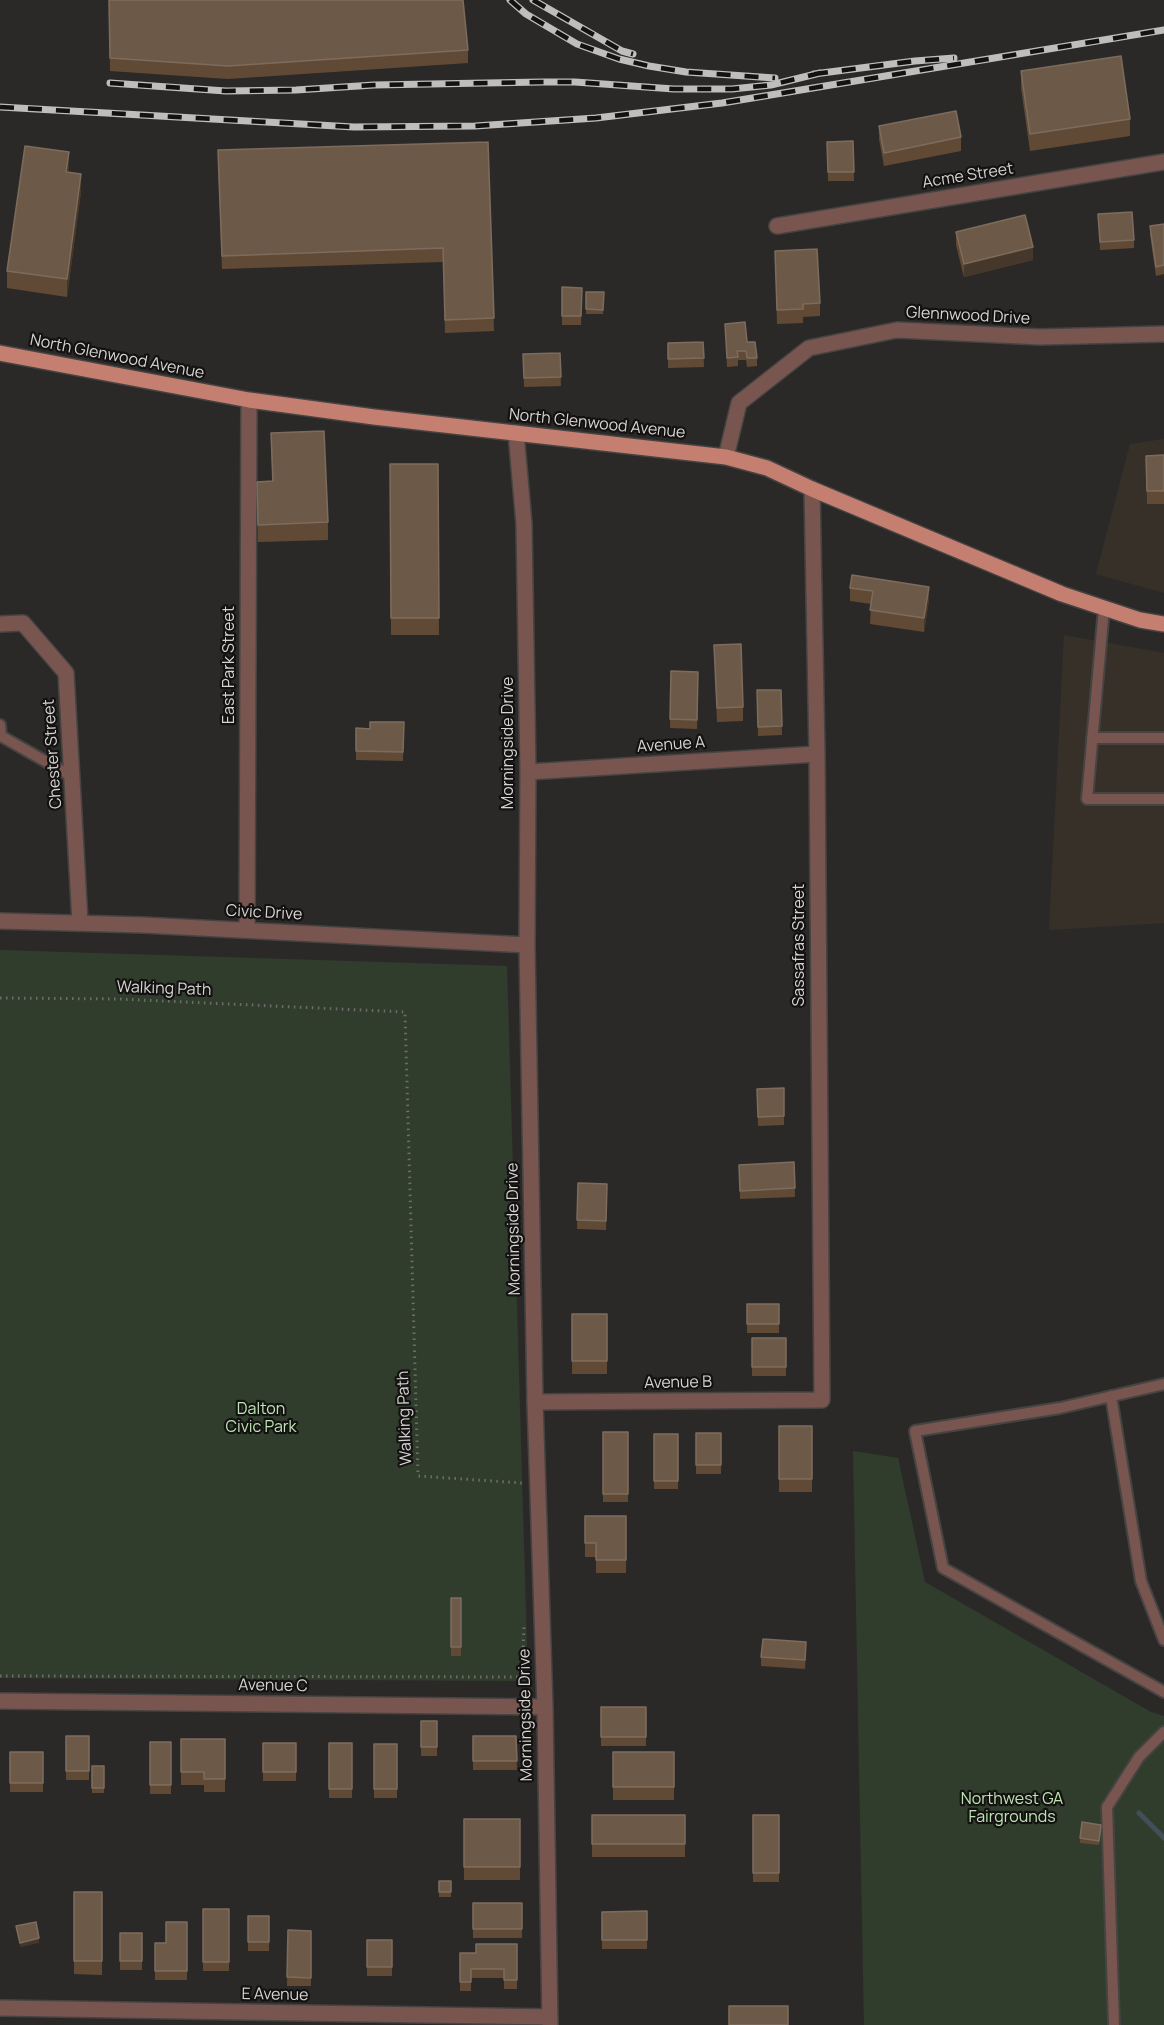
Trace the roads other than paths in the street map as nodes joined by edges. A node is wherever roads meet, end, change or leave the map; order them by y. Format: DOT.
graph roads {
  1 [pos="1164,162"];
  2 [pos="777,226"];
  3 [pos="1164,334"];
  4 [pos="0,353"];
  5 [pos="249,400"];
  6 [pos="516,433"];
  7 [pos="726,456"];
  8 [pos="812,489"];
  9 [pos="1104,608"];
  10 [pos="0,624"];
  11 [pos="1164,624"];
  12 [pos="0,725"];
  13 [pos="1092,738"];
  14 [pos="1164,738"];
  15 [pos="816,754"];
  16 [pos="528,772"];
  17 [pos="73,777"];
  18 [pos="1164,799"];
  19 [pos="0,921"];
  20 [pos="80,922"];
  21 [pos="247,930"];
  22 [pos="527,945"];
  23 [pos="1164,1384"];
  24 [pos="1111,1396"];
  25 [pos="822,1400"];
  26 [pos="535,1402"];
  27 [pos="1164,1640"];
  28 [pos="1164,1692"];
  29 [pos="0,1701"];
  30 [pos="545,1707"];
  31 [pos="1164,1732"];
  32 [pos="0,2008"];
  33 [pos="550,2021"];
  34 [pos="1114,2025"];
  1 -- 2 [label="street, Acme Street"];
  3 -- 7 [label="street, Glennwood Drive"];
  4 -- 5 [label="main road, North Glenwood Avenue"];
  5 -- 6 [label="main road, North Glenwood Avenue"];
  5 -- 21 [label="street, East Park Street"];
  6 -- 7 [label="main road, North Glenwood Avenue"];
  6 -- 16 [label="street, Morningside Drive"];
  7 -- 8 [label="main road, North Glenwood Avenue"];
  8 -- 9 [label="main road, North Glenwood Avenue"];
  8 -- 15 [label="street, Sassafras Street"];
  9 -- 11 [label="main road, North Glenwood Avenue"];
  9 -- 13 [label="lane"];
  10 -- 17 [label="street, Chester Street"];
  12 -- 17 [label="lane"];
  13 -- 14 [label="lane"];
  13 -- 18 [label="lane"];
  15 -- 16 [label="street, Avenue A"];
  15 -- 25 [label="street, Sassafras Street"];
  16 -- 22 [label="street, Morningside Drive"];
  17 -- 20 [label="street, Chester Street"];
  19 -- 20 [label="street, Civic Drive"];
  20 -- 21 [label="street, Civic Drive"];
  21 -- 22 [label="street, Civic Drive"];
  22 -- 26 [label="street, Morningside Drive"];
  23 -- 24 [label="lane"];
  24 -- 27 [label="lane"];
  24 -- 28 [label="lane"];
  25 -- 26 [label="street, Avenue B"];
  26 -- 30 [label="street, Morningside Drive"];
  29 -- 30 [label="street, Avenue C"];
  30 -- 33 [label="street, Morningside Drive"];
  31 -- 34 [label="lane"];
  32 -- 33 [label="street, E Avenue"];
}
